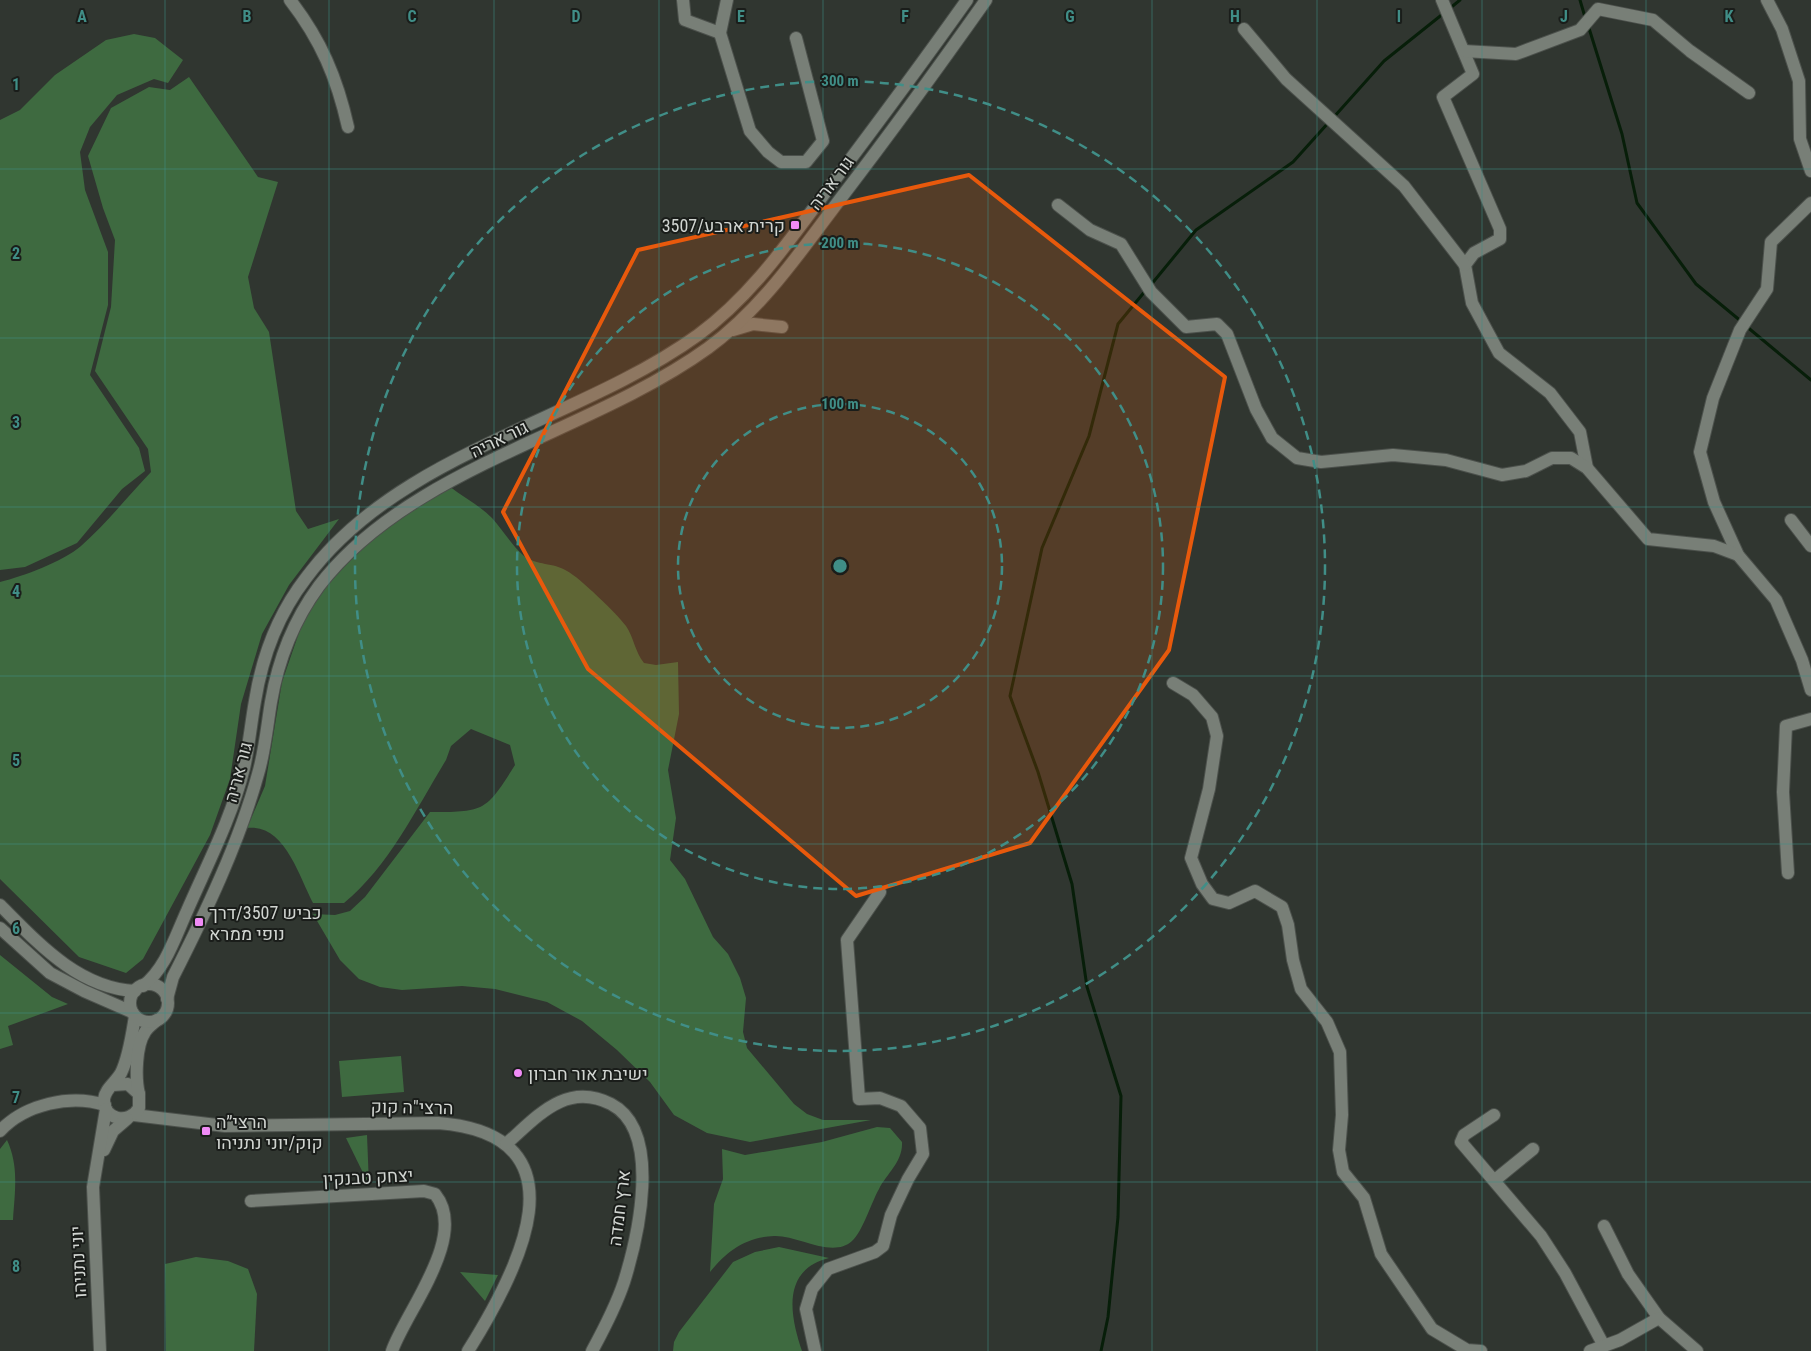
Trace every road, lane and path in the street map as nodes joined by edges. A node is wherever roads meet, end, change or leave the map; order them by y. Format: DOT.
graph roads {
  1 [pos="290,0"];
  2 [pos="683,0"];
  3 [pos="728,0"];
  4 [pos="967,0"];
  5 [pos="986,0"];
  6 [pos="1442,0"];
  7 [pos="1767,0"];
  8 [pos="1244,29"];
  9 [pos="720,33"];
  10 [pos="796,38"];
  11 [pos="1464,51"];
  12 [pos="1749,93"];
  13 [pos="348,127"];
  14 [pos="1811,171"];
  15 [pos="1811,203"];
  16 [pos="1058,205"];
  17 [pos="1465,265"];
  18 [pos="782,327"];
  19 [pos="726,333"];
  20 [pos="1587,468"];
  21 [pos="1791,520"];
  22 [pos="1811,546"];
  23 [pos="1738,555"];
  24 [pos="1173,683"];
  25 [pos="1811,690"];
  26 [pos="1811,719"];
  27 [pos="1788,873"];
  28 [pos="880,892"];
  29 [pos="0,905"];
  30 [pos="0,928"];
  31 [pos="139,988"];
  32 [pos="167,999"];
  33 [pos="133,1014"];
  34 [pos="157,1020"];
  35 [pos="110,1088"];
  36 [pos="140,1097"];
  37 [pos="81,1101"];
  38 [pos="105,1107"];
  39 [pos="1494,1115"];
  40 [pos="130,1117"];
  41 [pos="176,1120"];
  42 [pos="0,1131"];
  43 [pos="506,1144"];
  44 [pos="1533,1149"];
  45 [pos="95,1171"];
  46 [pos="1495,1180"];
  47 [pos="251,1201"];
  48 [pos="1604,1226"];
  49 [pos="1659,1318"];
  50 [pos="1604,1346"];
  51 [pos="100,1351"];
  52 [pos="392,1351"];
  53 [pos="468,1351"];
  54 [pos="592,1351"];
  55 [pos="815,1351"];
  56 [pos="1481,1351"];
  57 [pos="1590,1351"];
  58 [pos="1697,1351"];
  1 -- 13 [label="street"];
  2 -- 9 [label="street"];
  3 -- 9 [label="street"];
  4 -- 31 [label="street, גור אריה"];
  5 -- 19 [label="street, גור אריה"];
  6 -- 11 [label="street"];
  7 -- 14 [label="street"];
  8 -- 17 [label="street"];
  9 -- 10 [label="street"];
  11 -- 12 [label="street"];
  11 -- 17 [label="street"];
  15 -- 23 [label="street"];
  16 -- 20 [label="street"];
  17 -- 20 [label="street"];
  18 -- 19 [label="street"];
  19 -- 32 [label="street, גור אריה"];
  20 -- 23 [label="street"];
  21 -- 22 [label="street"];
  23 -- 25 [label="street"];
  24 -- 56 [label="street"];
  26 -- 27 [label="street"];
  28 -- 55 [label="street"];
  29 -- 31 [label="street"];
  30 -- 33 [label="street"];
  31 -- 32 [label="street"];
  31 -- 33 [label="street"];
  32 -- 34 [label="street"];
  33 -- 34 [label="street"];
  33 -- 35 [label="street"];
  34 -- 36 [label="street"];
  35 -- 36 [label="street"];
  35 -- 37 [label="street"];
  35 -- 38 [label="street"];
  36 -- 40 [label="street"];
  36 -- 41 [label="street, הרצי\"ה קוק"];
  37 -- 38 [label="street"];
  37 -- 42 [label="street"];
  38 -- 40 [label="street"];
  38 -- 45 [label="street, יוני נתניהו"];
  39 -- 46 [label="street"];
  40 -- 41 [label="street, הרצי\"ה קוק"];
  40 -- 45 [label="street, יוני נתניהו"];
  41 -- 43 [label="street, הרצי\"ה קוק"];
  43 -- 53 [label="street, הרצי\"ה קוק"];
  43 -- 54 [label="street, ארץ חמדה"];
  44 -- 46 [label="street"];
  45 -- 51 [label="street, יוני נתניהו"];
  46 -- 50 [label="street"];
  47 -- 52 [label="street, יצחק טבנקין"];
  48 -- 49 [label="street"];
  49 -- 50 [label="street"];
  49 -- 58 [label="street"];
  50 -- 57 [label="street"];
}
